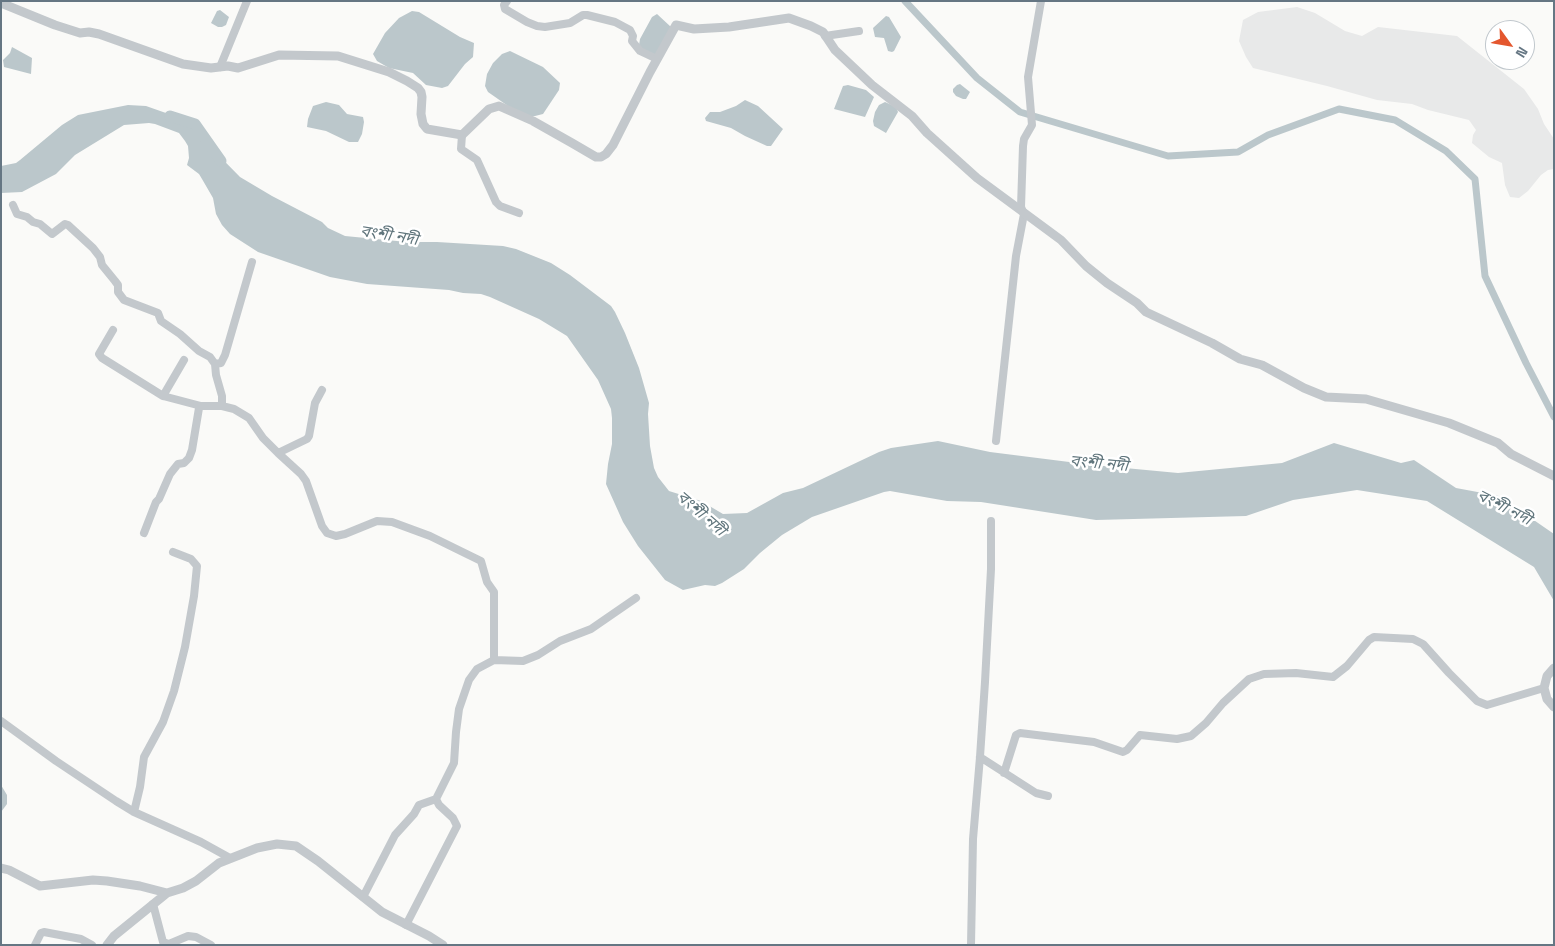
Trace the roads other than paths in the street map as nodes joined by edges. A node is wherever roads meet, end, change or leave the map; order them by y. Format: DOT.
graph roads {
  1 [pos="246,1"];
  2 [pos="507,1"];
  3 [pos="1041,1"];
  4 [pos="1,3"];
  5 [pos="859,31"];
  6 [pos="825,36"];
  7 [pos="657,59"];
  8 [pos="220,67"];
  9 [pos="462,134"];
  10 [pos="13,205"];
  11 [pos="519,214"];
  12 [pos="1024,214"];
  13 [pos="252,262"];
  14 [pos="113,330"];
  15 [pos="184,360"];
  16 [pos="215,364"];
  17 [pos="322,390"];
  18 [pos="162,396"];
  19 [pos="201,406"];
  20 [pos="222,406"];
  21 [pos="996,441"];
  22 [pos="278,453"];
  23 [pos="1554,476"];
  24 [pos="991,521"];
  25 [pos="144,533"];
  26 [pos="173,552"];
  27 [pos="636,598"];
  28 [pos="494,660"];
  29 [pos="1554,668"];
  30 [pos="1544,688"];
  31 [pos="1554,707"];
  32 [pos="1,721"];
  33 [pos="980,757"];
  34 [pos="1004,773"];
  35 [pos="1048,796"];
  36 [pos="436,799"];
  37 [pos="134,812"];
  38 [pos="230,858"];
  39 [pos="1,868"];
  40 [pos="167,893"];
  41 [pos="363,897"];
  42 [pos="153,904"];
  43 [pos="406,925"];
  44 [pos="35,945"];
  45 [pos="92,945"];
  46 [pos="107,945"];
  47 [pos="211,945"];
  48 [pos="443,945"];
  49 [pos="971,945"];
  1 -- 8 [label="street"];
  2 -- 7 [label="street"];
  3 -- 12 [label="street"];
  4 -- 8 [label="street"];
  5 -- 6 [label="street"];
  6 -- 7 [label="street"];
  6 -- 12 [label="street"];
  7 -- 9 [label="street"];
  8 -- 9 [label="street"];
  9 -- 11 [label="street"];
  10 -- 16 [label="street"];
  12 -- 21 [label="street"];
  12 -- 23 [label="street"];
  13 -- 16 [label="street"];
  14 -- 18 [label="street"];
  15 -- 18 [label="street"];
  16 -- 20 [label="street"];
  17 -- 22 [label="street"];
  18 -- 19 [label="street"];
  19 -- 20 [label="street"];
  19 -- 25 [label="street"];
  20 -- 22 [label="street"];
  22 -- 28 [label="street"];
  24 -- 33 [label="street"];
  26 -- 37 [label="street"];
  27 -- 28 [label="street"];
  28 -- 36 [label="street"];
  29 -- 30 [label="street"];
  30 -- 31 [label="street"];
  30 -- 34 [label="street"];
  32 -- 37 [label="street"];
  33 -- 34 [label="street"];
  33 -- 49 [label="street"];
  34 -- 35 [label="street"];
  36 -- 41 [label="street"];
  36 -- 43 [label="street"];
  37 -- 38 [label="street"];
  38 -- 40 [label="street"];
  38 -- 41 [label="street"];
  39 -- 40 [label="street"];
  40 -- 42 [label="street"];
  41 -- 43 [label="street"];
  42 -- 46 [label="street"];
  42 -- 47 [label="street"];
  43 -- 48 [label="street"];
  44 -- 45 [label="street"];
}
